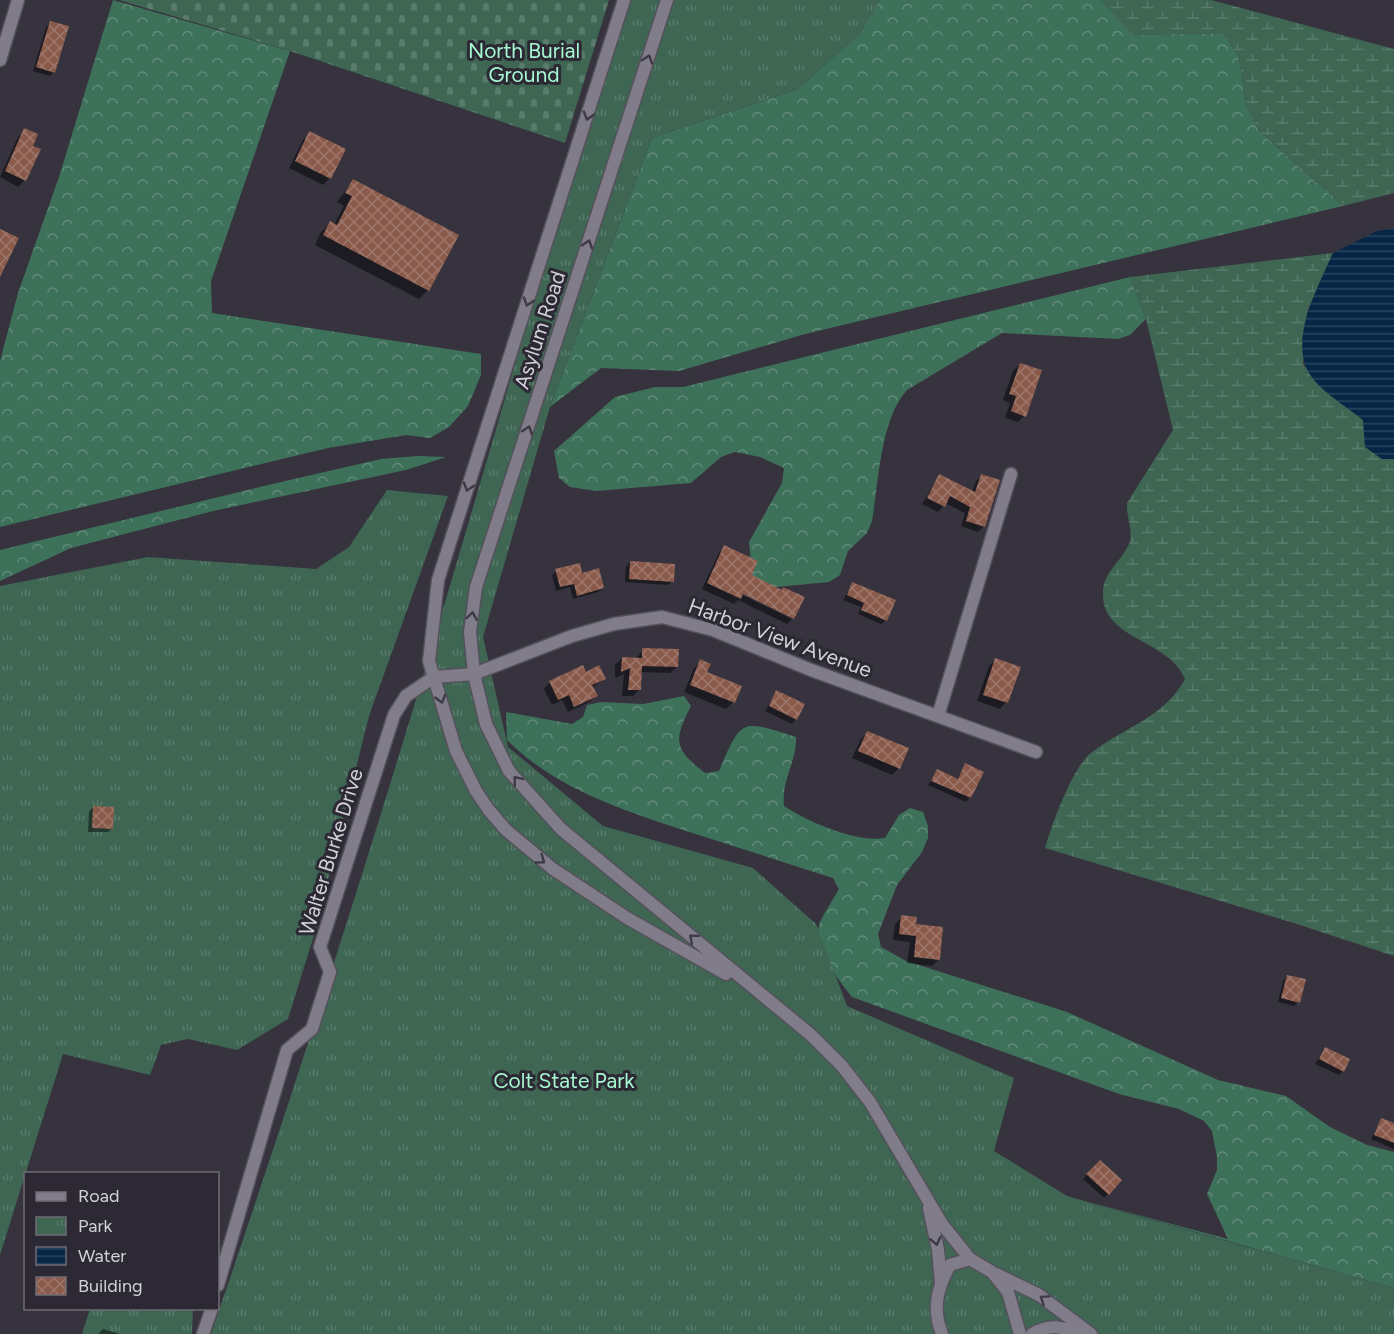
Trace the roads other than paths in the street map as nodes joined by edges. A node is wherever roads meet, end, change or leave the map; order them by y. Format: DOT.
graph roads {
  1 [pos="18,0"];
  2 [pos="624,0"];
  3 [pos="667,0"];
  4 [pos="0,60"];
  5 [pos="1011,474"];
  6 [pos="474,674"];
  7 [pos="434,677"];
  8 [pos="938,716"];
  9 [pos="1036,752"];
  10 [pos="770,1003"];
  11 [pos="927,1198"];
  12 [pos="970,1259"];
  13 [pos="992,1272"];
  14 [pos="219,1283"];
  15 [pos="941,1284"];
  16 [pos="211,1310"];
  17 [pos="203,1334"];
  18 [pos="942,1334"];
  19 [pos="1020,1334"];
  20 [pos="1032,1334"];
  21 [pos="1081,1334"];
  22 [pos="1091,1334"];
  1 -- 4 [label="street"];
  2 -- 7 [label="street, Asylum Road, one-way"];
  6 -- 3 [label="street, Asylum Road, one-way"];
  5 -- 8 [label="street"];
  6 -- 7 [label="street, Harbor View Avenue"];
  6 -- 8 [label="street, Harbor View Avenue"];
  10 -- 6 [label="street, one-way"];
  7 -- 10 [label="street, one-way"];
  7 -- 14 [label="street, Walter Burke Drive"];
  8 -- 9 [label="street, Harbor View Avenue"];
  10 -- 11 [label="street"];
  11 -- 12 [label="street"];
  11 -- 15 [label="street, one-way"];
  12 -- 13 [label="street"];
  12 -- 15 [label="street"];
  13 -- 19 [label="street"];
  22 -- 13 [label="street, one-way"];
  15 -- 18 [label="street"];
  16 -- 17 [label="street"];
  20 -- 21 [label="street"];
}
